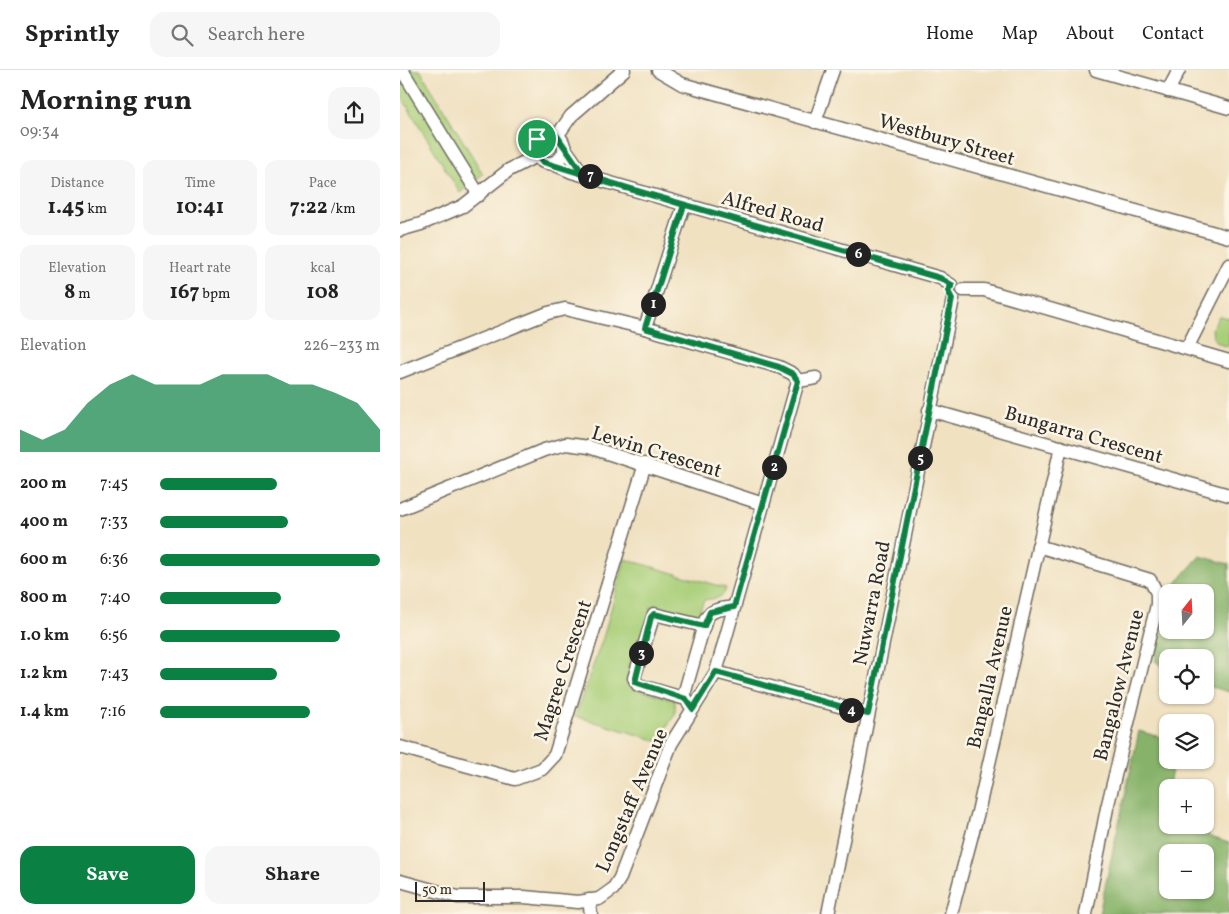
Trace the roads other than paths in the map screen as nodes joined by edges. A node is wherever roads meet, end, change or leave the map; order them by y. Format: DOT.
graph roads {
  1 [pos="402,70"];
  2 [pos="624,70"];
  3 [pos="658,70"];
  4 [pos="833,70"];
  5 [pos="1096,70"];
  6 [pos="1179,70"];
  7 [pos="1168,91"];
  8 [pos="1229,108"];
  9 [pos="815,122"];
  10 [pos="560,141"];
  11 [pos="536,156"];
  12 [pos="552,163"];
  13 [pos="583,174"];
  14 [pos="479,195"];
  15 [pos="684,205"];
  16 [pos="400,230"];
  17 [pos="1229,237"];
  18 [pos="1229,265"];
  19 [pos="957,288"];
  20 [pos="645,328"];
  21 [pos="1187,348"];
  22 [pos="1229,361"];
  23 [pos="400,372"];
  24 [pos="816,378"];
  25 [pos="798,381"];
  26 [pos="929,410"];
  27 [pos="1061,447"];
  28 [pos="645,464"];
  29 [pos="1229,496"];
  30 [pos="763,504"];
  31 [pos="400,509"];
  32 [pos="1038,546"];
  33 [pos="734,607"];
  34 [pos="704,626"];
  35 [pos="716,672"];
  36 [pos="690,704"];
  37 [pos="868,714"];
  38 [pos="400,747"];
  39 [pos="400,881"];
  40 [pos="589,900"];
  41 [pos="591,914"];
  42 [pos="828,914"];
  43 [pos="951,914"];
  44 [pos="1086,914"];
  1 -- 14 [label="street"];
  2 -- 10 [label="street"];
  3 -- 9 [label="street, Westbury Street"];
  4 -- 9 [label="street"];
  5 -- 7 [label="street"];
  6 -- 7 [label="street"];
  7 -- 8 [label="street"];
  9 -- 17 [label="street, Westbury Street"];
  10 -- 11 [label="street"];
  10 -- 12 [label="street"];
  10 -- 13 [label="street"];
  11 -- 12 [label="street"];
  11 -- 14 [label="street"];
  12 -- 13 [label="street, Alfred Road"];
  13 -- 15 [label="street, Alfred Road"];
  14 -- 16 [label="street"];
  15 -- 19 [label="street, Alfred Road"];
  15 -- 20 [label="street"];
  18 -- 21 [label="street"];
  19 -- 21 [label="street, Alfred Road"];
  19 -- 26 [label="street, Nuwarra Road"];
  20 -- 23 [label="street"];
  20 -- 25 [label="street"];
  21 -- 22 [label="street, Alfred Road"];
  24 -- 25 [label="street"];
  25 -- 30 [label="street, Longstaff Avenue"];
  26 -- 27 [label="street, Bungarra Crescent"];
  26 -- 37 [label="street, Nuwarra Road"];
  27 -- 29 [label="street, Bungarra Crescent"];
  27 -- 32 [label="street, Bangalla Avenue"];
  28 -- 30 [label="street, Lewin Crescent"];
  28 -- 31 [label="street, Lewin Crescent"];
  28 -- 38 [label="street, Magree Crescent"];
  30 -- 33 [label="street, Longstaff Avenue"];
  32 -- 43 [label="street, Bangalla Avenue"];
  32 -- 44 [label="street, Bangalow Avenue"];
  33 -- 34 [label="street"];
  33 -- 35 [label="street, Longstaff Avenue"];
  34 -- 36 [label="street"];
  34 -- 36 [label="street"];
  35 -- 36 [label="street, Longstaff Avenue"];
  35 -- 37 [label="street"];
  36 -- 40 [label="street, Longstaff Avenue"];
  37 -- 42 [label="street, Nuwarra Road"];
  39 -- 40 [label="street, Longstaff Avenue"];
  40 -- 41 [label="street"];
}
